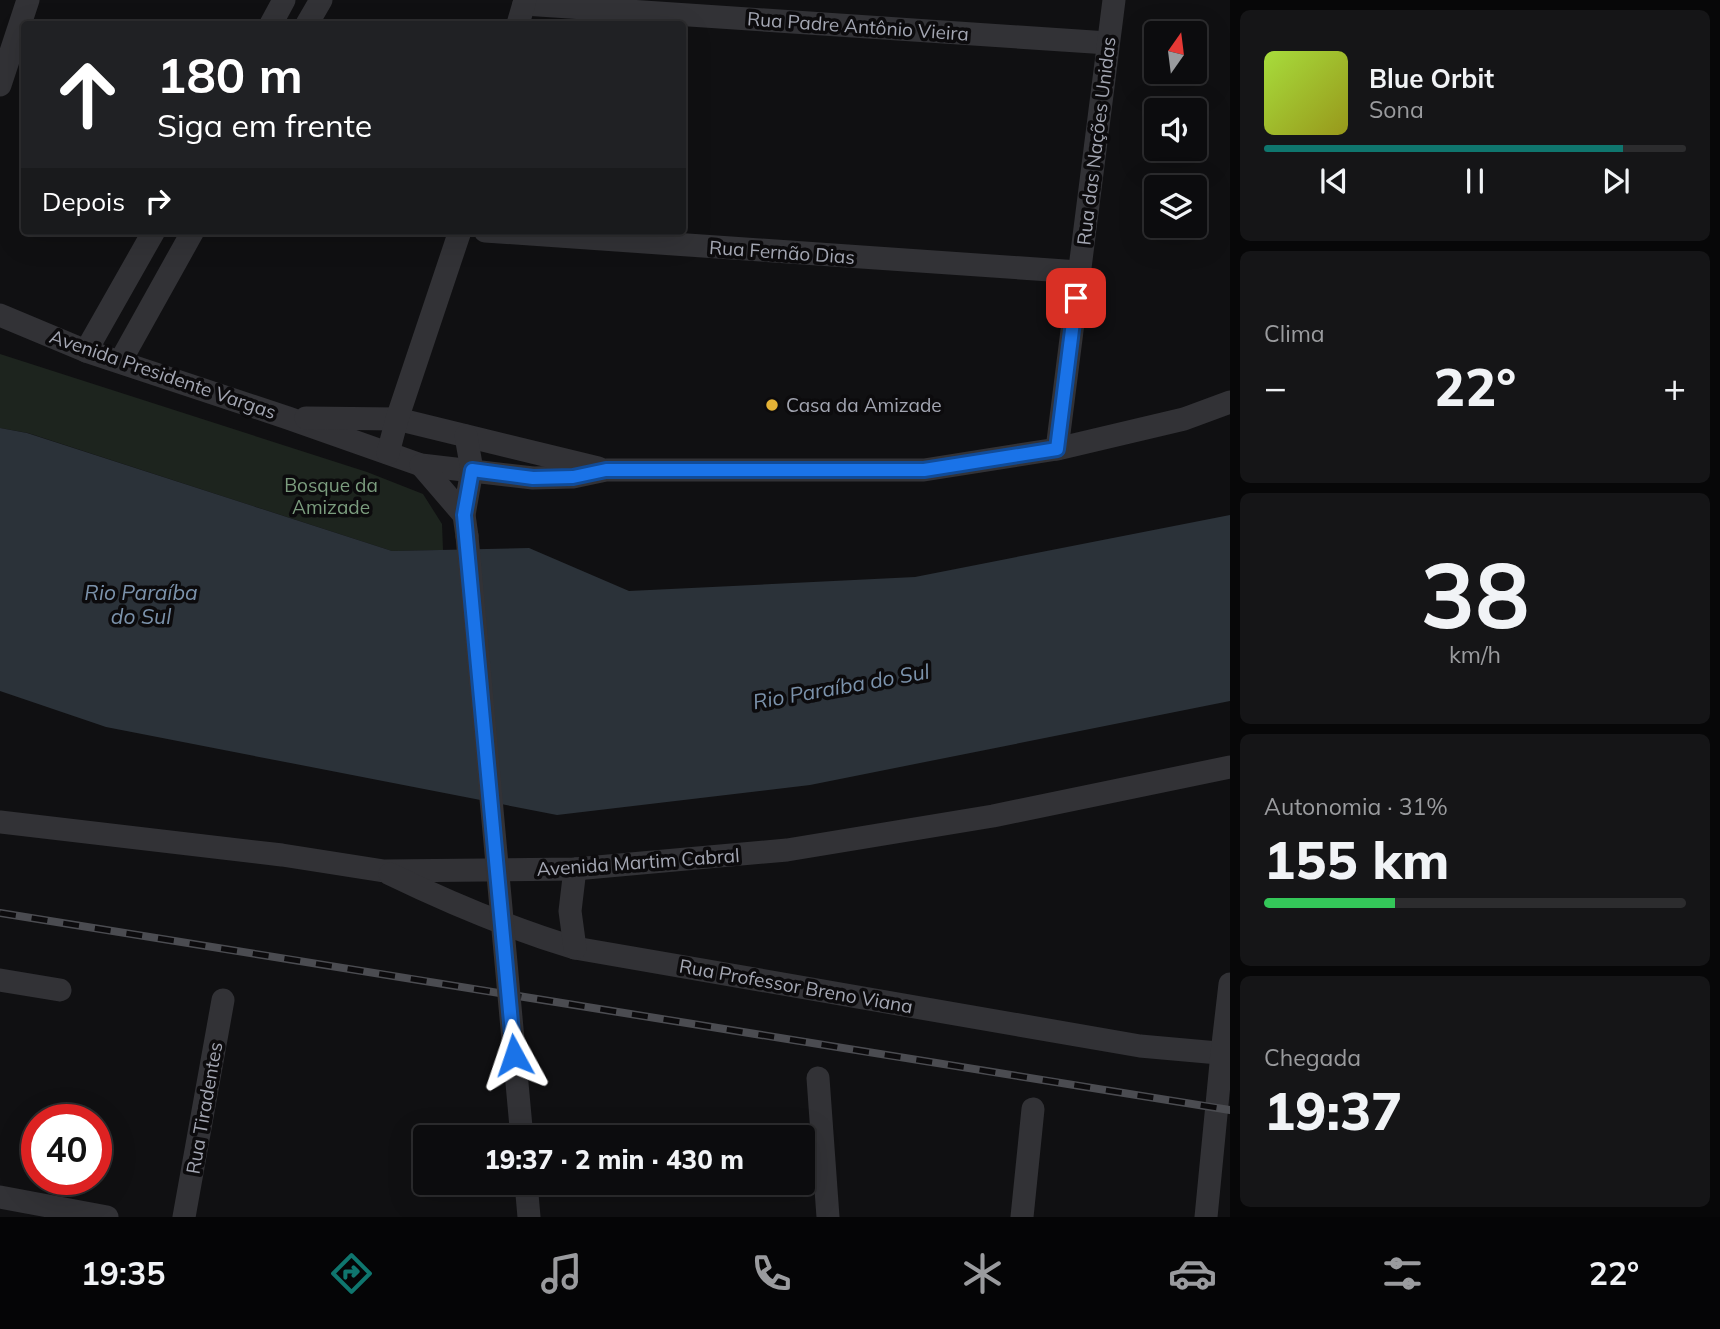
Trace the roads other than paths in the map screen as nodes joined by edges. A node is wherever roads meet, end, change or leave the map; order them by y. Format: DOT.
graph roads {
  1 [pos="28,0"];
  2 [pos="284,0"];
  3 [pos="321,0"];
  4 [pos="1114,0"];
  5 [pos="522,9"];
  6 [pos="21,21"];
  7 [pos="21,21"];
  8 [pos="273,21"];
  9 [pos="309,21"];
  10 [pos="1108,43"];
  11 [pos="0,85"];
  12 [pos="152,235"];
  13 [pos="191,235"];
  14 [pos="459,235"];
  15 [pos="543,235"];
  16 [pos="1079,272"];
  17 [pos="0,315"];
  18 [pos="86,351"];
  19 [pos="120,362"];
  20 [pos="1230,402"];
  21 [pos="288,418"];
  22 [pos="397,419"];
  23 [pos="466,436"];
  24 [pos="1057,449"];
  25 [pos="388,453"];
  26 [pos="421,465"];
  27 [pos="472,470"];
  28 [pos="606,470"];
  29 [pos="466,526"];
  30 [pos="1225,773"];
  31 [pos="0,822"];
  32 [pos="575,869"];
  33 [pos="384,871"];
  34 [pos="575,948"];
  35 [pos="0,980"];
  36 [pos="1230,984"];
  37 [pos="60,990"];
  38 [pos="223,1000"];
  39 [pos="1226,1054"];
  40 [pos="818,1078"];
  41 [pos="1033,1109"];
  42 [pos="521,1125"];
  43 [pos="527,1195"];
  44 [pos="0,1196"];
  45 [pos="107,1217"];
  46 [pos="184,1217"];
  47 [pos="529,1217"];
  48 [pos="828,1217"];
  49 [pos="1022,1217"];
  50 [pos="1206,1217"];
  1 -- 7 [label="street"];
  2 -- 8 [label="street"];
  3 -- 9 [label="street"];
  4 -- 10 [label="street, Rua das Nações Unidas"];
  5 -- 10 [label="street, Rua Padre Antônio Vieira"];
  6 -- 11 [label="street"];
  10 -- 16 [label="street, Rua das Nações Unidas"];
  12 -- 18 [label="street"];
  13 -- 19 [label="street"];
  14 -- 22 [label="street"];
  15 -- 16 [label="street, Rua Fernão Dias"];
  16 -- 24 [label="street, Rua das Nações Unidas"];
  17 -- 18 [label="street, Avenida Presidente Vargas"];
  18 -- 19 [label="street, Avenida Presidente Vargas"];
  19 -- 21 [label="street, Avenida Presidente Vargas"];
  20 -- 24 [label="street, Avenida Presidente Vargas"];
  21 -- 22 [label="street, Avenida Presidente Vargas"];
  21 -- 25 [label="street, Avenida Presidente Vargas"];
  22 -- 23 [label="street, Avenida Presidente Vargas"];
  22 -- 25 [label="street"];
  23 -- 27 [label="street"];
  23 -- 28 [label="street, Avenida Presidente Vargas"];
  24 -- 28 [label="street, Avenida Presidente Vargas"];
  25 -- 26 [label="street, Avenida Presidente Vargas"];
  26 -- 27 [label="street, Avenida Presidente Vargas"];
  26 -- 29 [label="street"];
  27 -- 28 [label="street, Avenida Presidente Vargas"];
  27 -- 29 [label="street"];
  29 -- 42 [label="street, bridge"];
  30 -- 32 [label="street, Avenida Martim Cabral"];
  31 -- 33 [label="street, Avenida Martim Cabral"];
  32 -- 33 [label="street, Avenida Martim Cabral"];
  32 -- 34 [label="street"];
  33 -- 34 [label="street, Rua Professor Breno Viana"];
  34 -- 39 [label="street, Rua Professor Breno Viana"];
  35 -- 37 [label="street"];
  36 -- 39 [label="street"];
  38 -- 46 [label="street, Rua Tiradentes"];
  39 -- 50 [label="street"];
  40 -- 48 [label="street"];
  41 -- 49 [label="street"];
  43 -- 47 [label="street"];
  44 -- 45 [label="street"];
}
